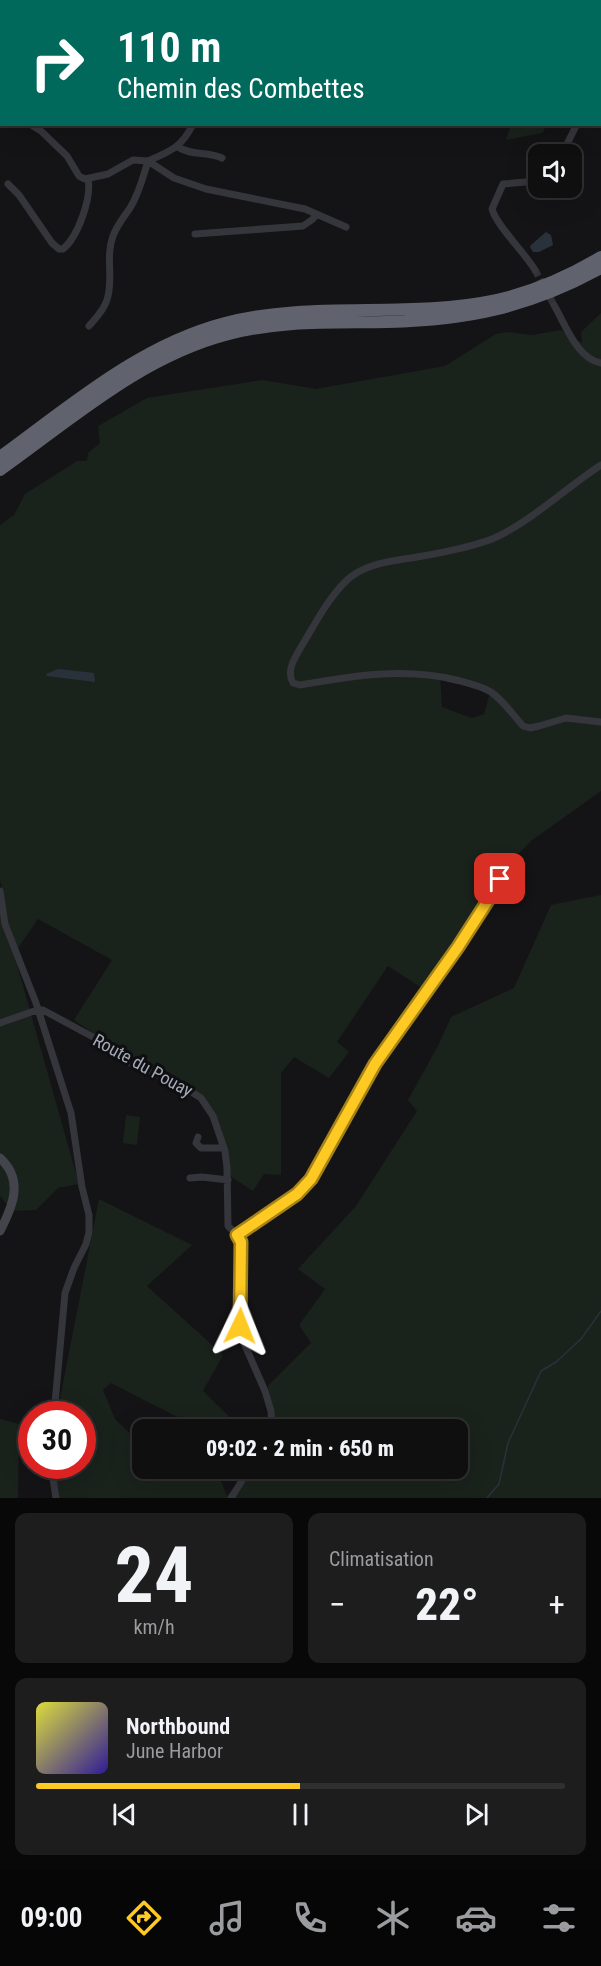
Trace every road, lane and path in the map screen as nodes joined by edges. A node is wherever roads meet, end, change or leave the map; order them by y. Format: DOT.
graph roads {
  1 [pos="33,126"];
  2 [pos="192,126"];
  3 [pos="576,126"];
  4 [pos="567,144"];
  5 [pos="178,147"];
  6 [pos="222,158"];
  7 [pos="148,161"];
  8 [pos="88,179"];
  9 [pos="528,182"];
  10 [pos="8,184"];
  11 [pos="316,214"];
  12 [pos="346,227"];
  13 [pos="195,234"];
  14 [pos="601,257"];
  15 [pos="601,268"];
  16 [pos="536,270"];
  17 [pos="554,305"];
  18 [pos="89,326"];
  19 [pos="601,363"];
  20 [pos="0,457"];
  21 [pos="601,465"];
  22 [pos="0,470"];
  23 [pos="601,722"];
  24 [pos="500,879"];
  25 [pos="0,891"];
  26 [pos="37,1010"];
  27 [pos="0,1023"];
  28 [pos="198,1137"];
  29 [pos="224,1148"];
  30 [pos="0,1158"];
  31 [pos="190,1178"];
  32 [pos="228,1180"];
  33 [pos="0,1231"];
  34 [pos="237,1235"];
  35 [pos="55,1401"];
  36 [pos="271,1419"];
  37 [pos="53,1479"];
  38 [pos="243,1479"];
  39 [pos="56,1498"];
  40 [pos="231,1498"];
  1 -- 8 [label="street"];
  2 -- 5 [label="street"];
  3 -- 4 [label="street"];
  5 -- 6 [label="street"];
  5 -- 7 [label="street"];
  7 -- 8 [label="street"];
  7 -- 11 [label="street"];
  7 -- 18 [label="street"];
  8 -- 10 [label="street"];
  9 -- 16 [label="street"];
  11 -- 12 [label="street"];
  11 -- 13 [label="street"];
  14 -- 20 [label="highway"];
  15 -- 22 [label="highway"];
  17 -- 19 [label="street"];
  21 -- 23 [label="street"];
  24 -- 34 [label="street"];
  25 -- 26 [label="street"];
  26 -- 27 [label="street"];
  26 -- 29 [label="street, Route du Pouay"];
  26 -- 35 [label="street"];
  28 -- 29 [label="street"];
  29 -- 32 [label="street, Route du Pouay"];
  30 -- 33 [label="main road"];
  31 -- 32 [label="street"];
  32 -- 34 [label="street, Route du Pouay"];
  34 -- 36 [label="street, Route du Pouay"];
  37 -- 39 [label="street"];
  38 -- 40 [label="street"];
}
